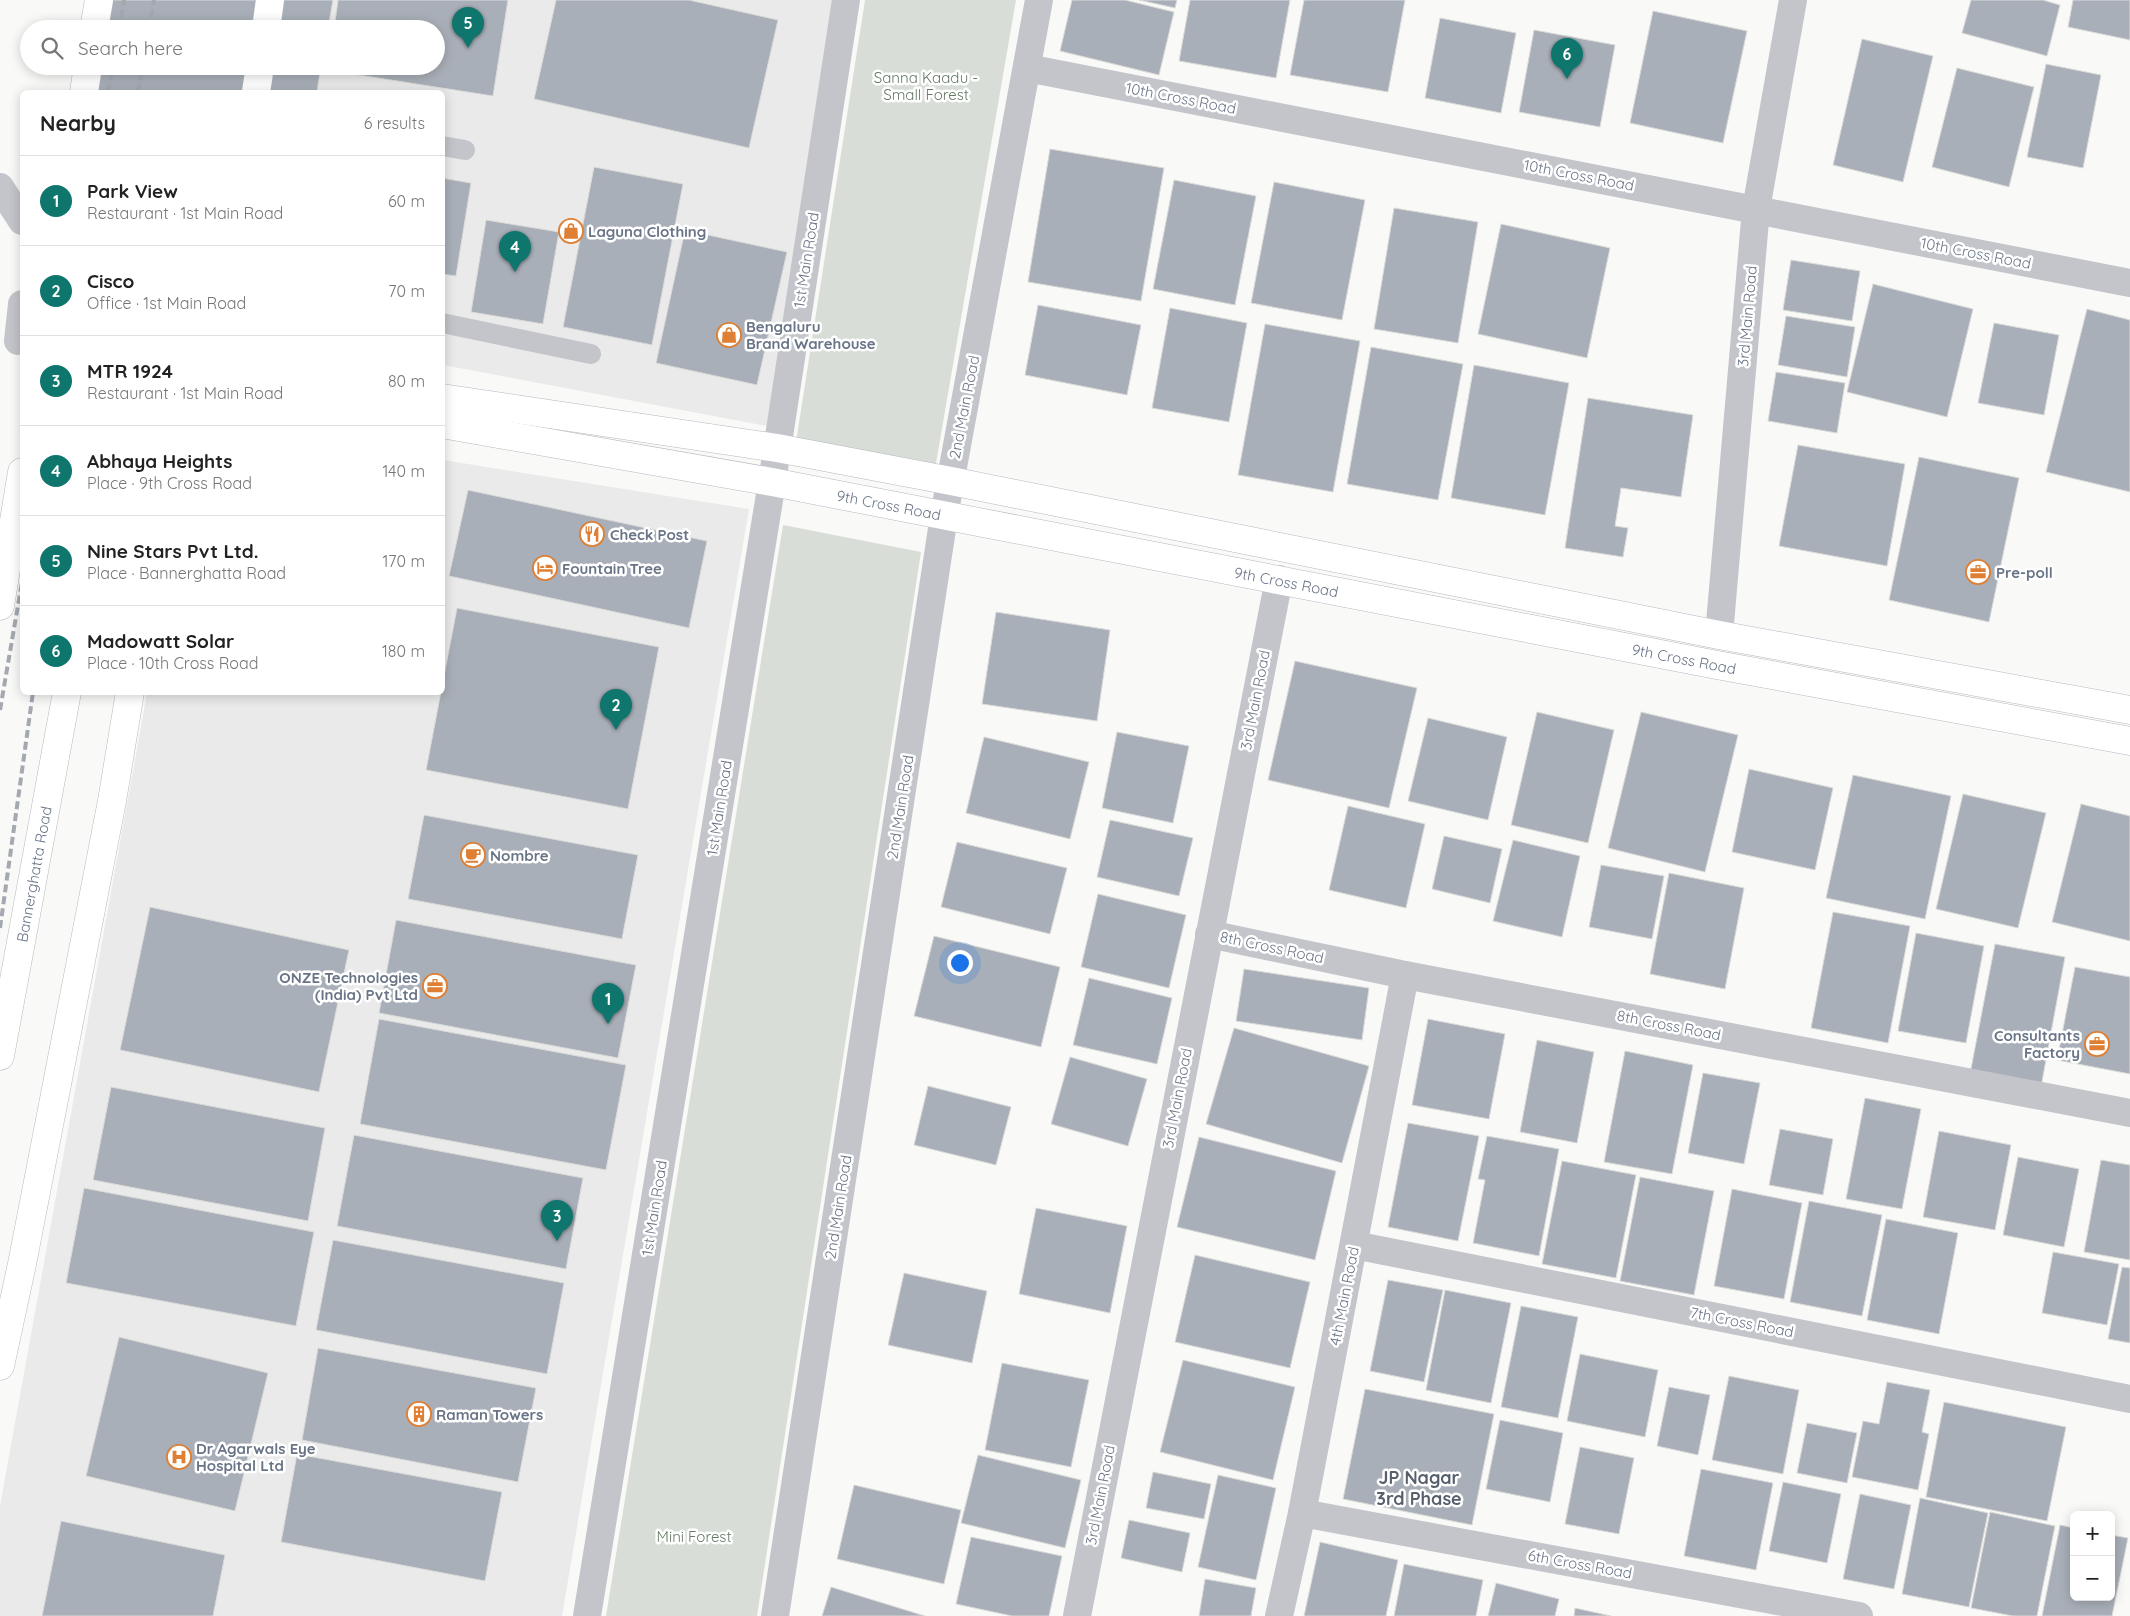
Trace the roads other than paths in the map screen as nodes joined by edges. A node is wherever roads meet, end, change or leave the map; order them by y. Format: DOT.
graph roads {
  1 [pos="99,0"];
  2 [pos="270,0"];
  3 [pos="846,0"];
  4 [pos="1038,0"];
  5 [pos="1793,0"];
  6 [pos="96,20"];
  7 [pos="267,20"];
  8 [pos="1027,68"];
  9 [pos="87,75"];
  10 [pos="259,75"];
  11 [pos="84,90"];
  12 [pos="256,90"];
  13 [pos="445,147"];
  14 [pos="465,150"];
  15 [pos="0,187"];
  16 [pos="1756,209"];
  17 [pos="20,218"];
  18 [pos="2130,283"];
  19 [pos="20,312"];
  20 [pos="445,324"];
  21 [pos="13,341"];
  22 [pos="591,354"];
  23 [pos="445,398"];
  24 [pos="445,425"];
  25 [pos="777,448"];
  26 [pos="950,480"];
  27 [pos="772,482"];
  28 [pos="20,484"];
  29 [pos="944,516"];
  30 [pos="1279,579"];
  31 [pos="0,606"];
  32 [pos="1720,635"];
  33 [pos="66,695"];
  34 [pos="130,695"];
  35 [pos="2130,710"];
  36 [pos="2130,741"];
  37 [pos="1209,934"];
  38 [pos="1405,975"];
  39 [pos="0,1056"];
  40 [pos="2130,1113"];
  41 [pos="1354,1245"];
  42 [pos="0,1366"];
  43 [pos="2130,1398"];
  44 [pos="1302,1513"];
  45 [pos="587,1616"];
  46 [pos="775,1616"];
  47 [pos="1077,1616"];
  48 [pos="1279,1616"];
  49 [pos="1859,1616"];
  1 -- 6 [label="main road"];
  2 -- 7 [label="main road"];
  3 -- 25 [label="street, 1st Main Road"];
  4 -- 8 [label="street, 2nd Main Road"];
  5 -- 16 [label="street, 3rd Main Road"];
  8 -- 16 [label="street, 10th Cross Road"];
  8 -- 26 [label="street, 2nd Main Road"];
  9 -- 11 [label="main road"];
  10 -- 12 [label="main road"];
  13 -- 14 [label="lane"];
  15 -- 17 [label="street"];
  16 -- 18 [label="street, 10th Cross Road"];
  16 -- 32 [label="street, 3rd Main Road"];
  19 -- 21 [label="street"];
  20 -- 22 [label="lane"];
  23 -- 25 [label="main road, 9th Cross Road"];
  24 -- 27 [label="main road, 9th Cross Road"];
  25 -- 26 [label="main road, 9th Cross Road"];
  25 -- 27 [label="street, 1st Main Road"];
  26 -- 29 [label="street, 2nd Main Road"];
  26 -- 32 [label="main road, 9th Cross Road"];
  27 -- 29 [label="main road, 9th Cross Road"];
  27 -- 45 [label="street, 1st Main Road"];
  28 -- 31 [label="main road"];
  29 -- 30 [label="main road, 9th Cross Road"];
  29 -- 46 [label="street, 2nd Main Road"];
  30 -- 36 [label="main road, 9th Cross Road"];
  30 -- 37 [label="street, 3rd Main Road"];
  32 -- 35 [label="main road, 9th Cross Road"];
  33 -- 39 [label="main road, Bannerghatta Road"];
  34 -- 42 [label="main road"];
  37 -- 38 [label="street, 8th Cross Road"];
  37 -- 47 [label="street, 3rd Main Road"];
  38 -- 40 [label="street, 8th Cross Road"];
  38 -- 41 [label="street, 4th Main Road"];
  41 -- 43 [label="street, 7th Cross Road"];
  41 -- 44 [label="street, 4th Main Road"];
  44 -- 48 [label="street, 4th Main Road"];
  44 -- 49 [label="street, 6th Cross Road"];
}
